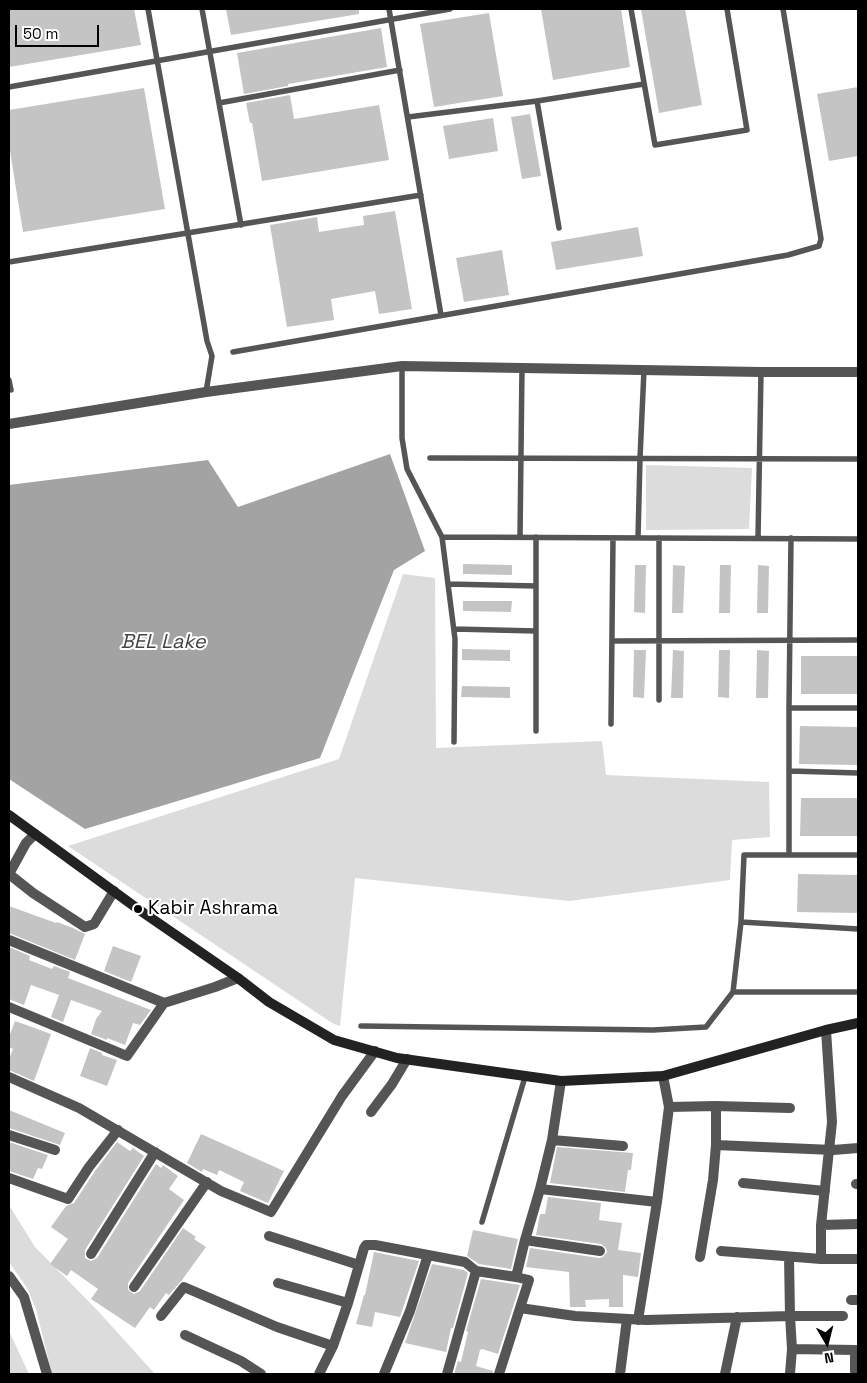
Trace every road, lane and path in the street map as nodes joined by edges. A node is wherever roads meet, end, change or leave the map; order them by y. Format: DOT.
graph roads {
  1 [pos="148,9"];
  2 [pos="202,9"];
  3 [pos="389,9"];
  4 [pos="450,9"];
  5 [pos="631,9"];
  6 [pos="727,9"];
  7 [pos="783,9"];
  8 [pos="391,19"];
  9 [pos="210,51"];
  10 [pos="157,60"];
  11 [pos="400,70"];
  12 [pos="644,84"];
  13 [pos="9,86"];
  14 [pos="537,101"];
  15 [pos="219,103"];
  16 [pos="408,117"];
  17 [pos="421,195"];
  18 [pos="241,224"];
  19 [pos="558,228"];
  20 [pos="188,233"];
  21 [pos="9,262"];
  22 [pos="441,315"];
  23 [pos="233,352"];
  24 [pos="402,366"];
  25 [pos="522,368"];
  26 [pos="644,370"];
  27 [pos="761,372"];
  28 [pos="858,372"];
  29 [pos="9,380"];
  30 [pos="11,390"];
  31 [pos="206,392"];
  32 [pos="9,424"];
  33 [pos="430,458"];
  34 [pos="521,458"];
  35 [pos="640,458"];
  36 [pos="759,458"];
  37 [pos="858,458"];
  38 [pos="442,537"];
  39 [pos="520,537"];
  40 [pos="536,537"];
  41 [pos="613,538"];
  42 [pos="638,538"];
  43 [pos="659,538"];
  44 [pos="758,538"];
  45 [pos="791,538"];
  46 [pos="858,538"];
  47 [pos="448,584"];
  48 [pos="536,586"];
  49 [pos="454,629"];
  50 [pos="536,631"];
  51 [pos="791,640"];
  52 [pos="858,640"];
  53 [pos="612,641"];
  54 [pos="658,641"];
  55 [pos="659,700"];
  56 [pos="789,708"];
  57 [pos="858,708"];
  58 [pos="611,724"];
  59 [pos="536,731"];
  60 [pos="454,742"];
  61 [pos="790,772"];
  62 [pos="858,773"];
  63 [pos="9,815"];
  64 [pos="35,834"];
  65 [pos="790,855"];
  66 [pos="858,855"];
  67 [pos="114,891"];
  68 [pos="741,922"];
  69 [pos="858,929"];
  70 [pos="9,940"];
  71 [pos="238,978"];
  72 [pos="733,992"];
  73 [pos="858,992"];
  74 [pos="164,1003"];
  75 [pos="9,1007"];
  76 [pos="858,1023"];
  77 [pos="362,1026"];
  78 [pos="826,1030"];
  79 [pos="375,1051"];
  80 [pos="406,1060"];
  81 [pos="9,1076"];
  82 [pos="525,1076"];
  83 [pos="663,1076"];
  84 [pos="561,1081"];
  85 [pos="716,1106"];
  86 [pos="669,1107"];
  87 [pos="790,1108"];
  88 [pos="371,1112"];
  89 [pos="118,1130"];
  90 [pos="9,1135"];
  91 [pos="552,1140"];
  92 [pos="716,1145"];
  93 [pos="624,1146"];
  94 [pos="858,1148"];
  95 [pos="55,1150"];
  96 [pos="829,1150"];
  97 [pos="155,1152"];
  98 [pos="9,1178"];
  99 [pos="207,1182"];
  100 [pos="744,1183"];
  101 [pos="540,1189"];
  102 [pos="824,1191"];
  103 [pos="658,1202"];
  104 [pos="482,1222"];
  105 [pos="858,1224"];
  106 [pos="821,1225"];
  107 [pos="269,1236"];
  108 [pos="525,1240"];
  109 [pos="600,1251"];
  110 [pos="721,1251"];
  111 [pos="91,1254"];
  112 [pos="428,1255"];
  113 [pos="700,1257"];
  114 [pos="789,1257"];
  115 [pos="821,1259"];
  116 [pos="858,1259"];
  117 [pos="359,1265"];
  118 [pos="476,1271"];
  119 [pos="9,1276"];
  120 [pos="516,1277"];
  121 [pos="278,1283"];
  122 [pos="134,1288"];
  123 [pos="348,1303"];
  124 [pos="520,1308"];
  125 [pos="161,1316"];
  126 [pos="790,1316"];
  127 [pos="843,1316"];
  128 [pos="738,1317"];
  129 [pos="627,1319"];
  130 [pos="638,1320"];
  131 [pos="185,1335"];
  132 [pos="333,1346"];
  133 [pos="792,1349"];
  134 [pos="857,1350"];
  135 [pos="47,1374"];
  136 [pos="261,1374"];
  137 [pos="319,1374"];
  138 [pos="384,1374"];
  139 [pos="446,1374"];
  140 [pos="499,1374"];
  141 [pos="620,1374"];
  142 [pos="725,1374"];
  143 [pos="790,1374"];
  144 [pos="854,1374"];
  1 -- 10 [label="lane"];
  2 -- 9 [label="lane"];
  3 -- 8 [label="lane"];
  4 -- 8 [label="lane"];
  5 -- 12 [label="lane"];
  6 -- 12 [label="lane"];
  7 -- 22 [label="lane"];
  8 -- 9 [label="lane"];
  8 -- 11 [label="lane"];
  9 -- 10 [label="lane"];
  9 -- 15 [label="lane"];
  10 -- 13 [label="lane"];
  10 -- 20 [label="lane"];
  11 -- 15 [label="lane"];
  11 -- 16 [label="lane"];
  12 -- 14 [label="lane"];
  14 -- 16 [label="lane"];
  14 -- 19 [label="lane"];
  15 -- 18 [label="lane"];
  16 -- 17 [label="lane"];
  17 -- 18 [label="lane"];
  17 -- 22 [label="lane"];
  18 -- 20 [label="lane"];
  20 -- 21 [label="lane"];
  20 -- 31 [label="lane"];
  22 -- 23 [label="lane"];
  24 -- 25 [label="street"];
  24 -- 31 [label="street"];
  24 -- 38 [label="lane"];
  25 -- 26 [label="street"];
  25 -- 34 [label="lane"];
  26 -- 27 [label="street"];
  26 -- 35 [label="lane"];
  27 -- 28 [label="street"];
  27 -- 36 [label="lane"];
  29 -- 30 [label="lane"];
  31 -- 32 [label="street"];
  33 -- 34 [label="lane"];
  34 -- 35 [label="lane"];
  34 -- 39 [label="lane"];
  35 -- 36 [label="lane"];
  35 -- 42 [label="lane"];
  36 -- 37 [label="lane"];
  36 -- 44 [label="lane"];
  38 -- 39 [label="lane"];
  38 -- 47 [label="lane"];
  39 -- 40 [label="lane"];
  40 -- 41 [label="lane"];
  40 -- 48 [label="lane"];
  41 -- 42 [label="lane"];
  41 -- 53 [label="lane"];
  42 -- 43 [label="lane"];
  43 -- 44 [label="lane"];
  43 -- 54 [label="lane"];
  44 -- 45 [label="lane"];
  45 -- 46 [label="lane"];
  45 -- 51 [label="lane"];
  47 -- 48 [label="lane"];
  47 -- 49 [label="lane"];
  48 -- 50 [label="lane"];
  49 -- 50 [label="lane"];
  49 -- 60 [label="lane"];
  50 -- 59 [label="lane"];
  51 -- 52 [label="lane"];
  51 -- 54 [label="lane"];
  51 -- 56 [label="lane"];
  53 -- 54 [label="lane"];
  53 -- 58 [label="lane"];
  54 -- 55 [label="lane"];
  56 -- 57 [label="lane"];
  56 -- 61 [label="lane"];
  61 -- 62 [label="lane"];
  61 -- 65 [label="lane"];
  63 -- 64 [label="street"];
  64 -- 67 [label="street"];
  64 -- 67 [label="street"];
  65 -- 66 [label="lane"];
  65 -- 68 [label="lane"];
  67 -- 71 [label="street"];
  68 -- 69 [label="lane"];
  68 -- 72 [label="lane"];
  70 -- 74 [label="street"];
  71 -- 74 [label="street"];
  71 -- 79 [label="street"];
  72 -- 73 [label="lane"];
  72 -- 77 [label="lane"];
  74 -- 75 [label="street"];
  76 -- 78 [label="street"];
  78 -- 83 [label="street"];
  78 -- 96 [label="street"];
  79 -- 80 [label="street"];
  79 -- 99 [label="street"];
  80 -- 82 [label="street"];
  80 -- 88 [label="street"];
  81 -- 89 [label="street"];
  82 -- 84 [label="street"];
  82 -- 104 [label="lane"];
  83 -- 84 [label="street"];
  83 -- 86 [label="street"];
  84 -- 91 [label="street"];
  85 -- 86 [label="street"];
  85 -- 87 [label="street"];
  85 -- 92 [label="street"];
  86 -- 103 [label="street"];
  89 -- 97 [label="street"];
  89 -- 98 [label="street"];
  90 -- 95 [label="street"];
  91 -- 93 [label="street"];
  91 -- 101 [label="street"];
  92 -- 96 [label="street"];
  92 -- 113 [label="street"];
  94 -- 96 [label="street"];
  96 -- 102 [label="street"];
  97 -- 99 [label="street"];
  97 -- 111 [label="street"];
  99 -- 122 [label="street"];
  100 -- 102 [label="street"];
  101 -- 103 [label="street"];
  101 -- 108 [label="street"];
  102 -- 106 [label="street"];
  103 -- 130 [label="street"];
  105 -- 106 [label="street"];
  106 -- 115 [label="street"];
  107 -- 117 [label="street"];
  108 -- 109 [label="street"];
  108 -- 120 [label="street"];
  110 -- 114 [label="street"];
  112 -- 117 [label="street"];
  112 -- 118 [label="street"];
  112 -- 138 [label="street"];
  114 -- 115 [label="street"];
  114 -- 126 [label="street"];
  115 -- 116 [label="street"];
  117 -- 123 [label="street"];
  118 -- 120 [label="street"];
  118 -- 139 [label="street"];
  119 -- 135 [label="street"];
  120 -- 124 [label="street"];
  121 -- 123 [label="street"];
  123 -- 132 [label="street"];
  124 -- 129 [label="street"];
  124 -- 140 [label="street"];
  125 -- 132 [label="street"];
  126 -- 127 [label="street"];
  126 -- 128 [label="street"];
  126 -- 133 [label="street"];
  128 -- 130 [label="street"];
  128 -- 142 [label="street"];
  129 -- 130 [label="street"];
  129 -- 141 [label="street"];
  131 -- 136 [label="street"];
  132 -- 137 [label="street"];
  133 -- 134 [label="street"];
  133 -- 143 [label="street"];
  134 -- 144 [label="street"];
}
